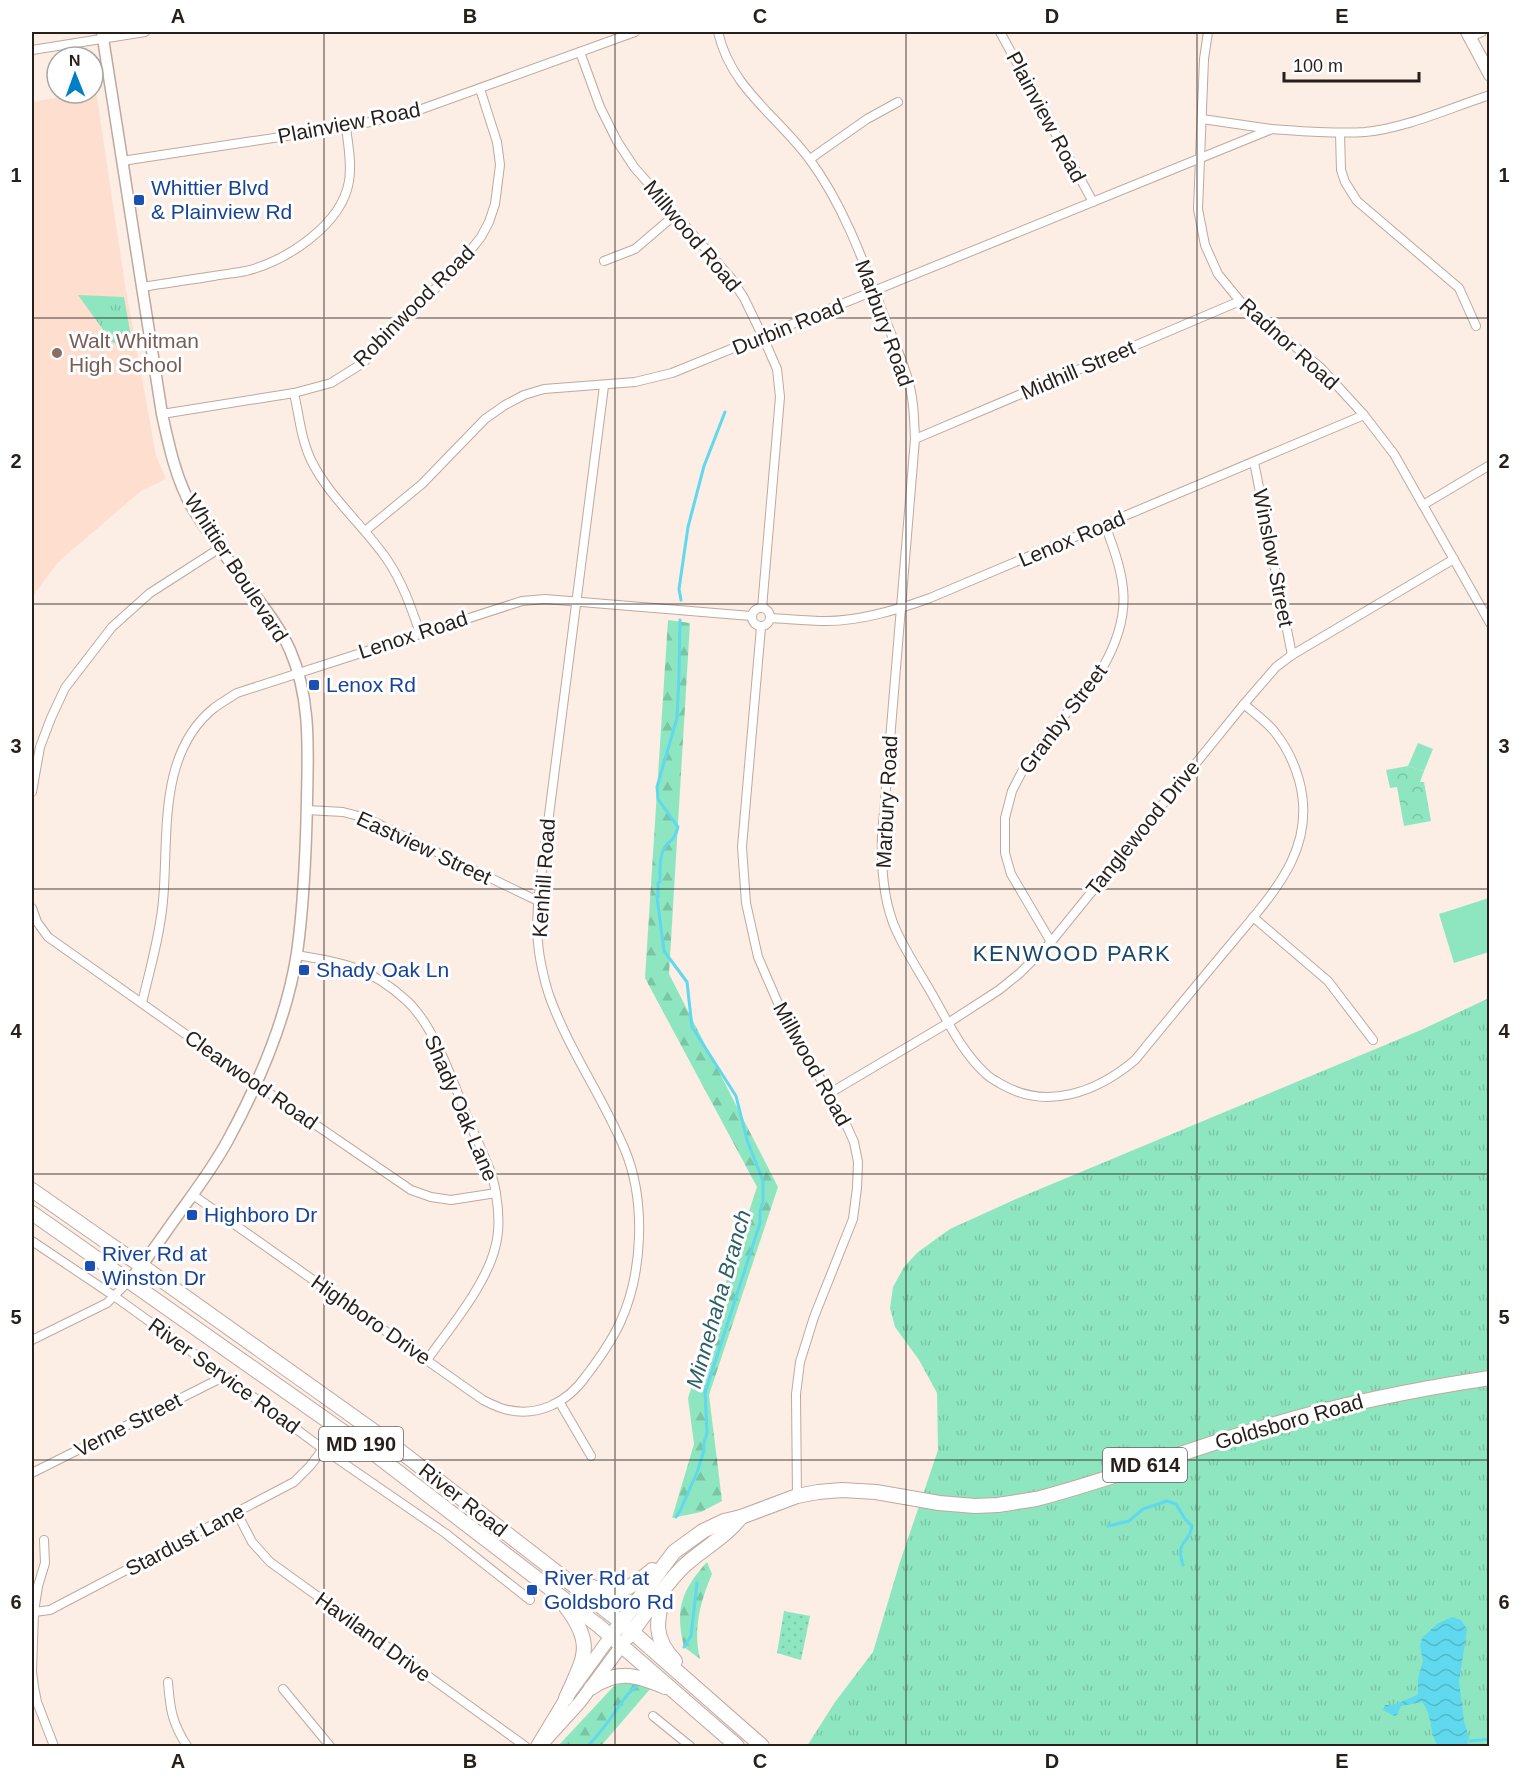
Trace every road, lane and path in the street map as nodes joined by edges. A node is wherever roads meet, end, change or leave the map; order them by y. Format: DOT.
graph roads {
  1 [pos="145,32"];
  2 [pos="636,32"];
  3 [pos="718,32"];
  4 [pos="1000,32"];
  5 [pos="1208,32"];
  6 [pos="1482,32"];
  7 [pos="1468,34"];
  8 [pos="103,35"];
  9 [pos="32,50"];
  10 [pos="580,52"];
  11 [pos="1490,75"];
  12 [pos="480,89"];
  13 [pos="1490,95"];
  14 [pos="898,102"];
  15 [pos="1202,119"];
  16 [pos="346,127"];
  17 [pos="1272,129"];
  18 [pos="1340,133"];
  19 [pos="810,159"];
  20 [pos="1200,159"];
  21 [pos="122,161"];
  22 [pos="1093,202"];
  23 [pos="676,214"];
  24 [pos="604,261"];
  25 [pos="142,287"];
  26 [pos="875,292"];
  27 [pos="1240,301"];
  28 [pos="1476,326"];
  29 [pos="764,337"];
  30 [pos="604,386"];
  31 [pos="294,393"];
  32 [pos="162,414"];
  33 [pos="1364,415"];
  34 [pos="915,439"];
  35 [pos="1254,462"];
  36 [pos="1490,465"];
  37 [pos="1423,506"];
  38 [pos="1106,525"];
  39 [pos="365,531"];
  40 [pos="220,548"];
  41 [pos="1454,559"];
  42 [pos="575,601"];
  43 [pos="762,608"];
  44 [pos="902,608"];
  45 [pos="751,616"];
  46 [pos="770,618"];
  47 [pos="1490,623"];
  48 [pos="761,627"];
  49 [pos="420,633"];
  50 [pos="1292,655"];
  51 [pos="298,672"];
  52 [pos="1244,704"];
  53 [pos="32,792"];
  54 [pos="307,810"];
  55 [pos="538,901"];
  56 [pos="32,908"];
  57 [pos="1253,917"];
  58 [pos="1051,942"];
  59 [pos="297,955"];
  60 [pos="142,1003"];
  61 [pos="948,1023"];
  62 [pos="1373,1040"];
  63 [pos="256,1084"];
  64 [pos="830,1093"];
  65 [pos="32,1190"];
  66 [pos="496,1193"];
  67 [pos="192,1195"];
  68 [pos="32,1213"];
  69 [pos="32,1241"];
  70 [pos="142,1266"];
  71 [pos="129,1281"];
  72 [pos="114,1296"];
  73 [pos="32,1340"];
  74 [pos="428,1360"];
  75 [pos="225,1376"];
  76 [pos="1490,1378"];
  77 [pos="560,1403"];
  78 [pos="323,1449"];
  79 [pos="591,1456"];
  80 [pos="32,1473"];
  81 [pos="797,1496"];
  82 [pos="237,1513"];
  83 [pos="741,1517"];
  84 [pos="44,1540"];
  85 [pos="674,1552"];
  86 [pos="533,1554"];
  87 [pos="666,1585"];
  88 [pos="554,1591"];
  89 [pos="530,1600"];
  90 [pos="34,1612"];
  91 [pos="621,1622"];
  92 [pos="633,1632"];
  93 [pos="611,1636"];
  94 [pos="622,1645"];
  95 [pos="168,1682"];
  96 [pos="591,1688"];
  97 [pos="284,1689"];
  98 [pos="676,1692"];
  99 [pos="701,1693"];
  100 [pos="566,1698"];
  101 [pos="653,1716"];
  102 [pos="54,1746"];
  103 [pos="187,1746"];
  104 [pos="330,1746"];
  105 [pos="525,1746"];
  106 [pos="539,1746"];
  107 [pos="690,1746"];
  108 [pos="737,1746"];
  109 [pos="762,1746"];
  1 -- 8 [label="street"];
  2 -- 10 [label="street, Plainview Road"];
  3 -- 19 [label="street, Marbury Road"];
  4 -- 22 [label="street, Plainview Road"];
  5 -- 15 [label="street, Radnor Road"];
  6 -- 7 [label="street"];
  7 -- 11 [label="main road"];
  8 -- 9 [label="street"];
  8 -- 21 [label="street, Whittier Boulevard"];
  10 -- 12 [label="street, Plainview Road"];
  10 -- 23 [label="street, Millwood Road"];
  12 -- 16 [label="street, Plainview Road"];
  12 -- 31 [label="street, Robinwood Road"];
  13 -- 18 [label="street, Durbin Road"];
  14 -- 19 [label="street"];
  15 -- 17 [label="street, Durbin Road"];
  15 -- 20 [label="street, Radnor Road"];
  16 -- 21 [label="street, Plainview Road"];
  16 -- 25 [label="street"];
  17 -- 18 [label="street, Durbin Road"];
  17 -- 20 [label="street, Durbin Road"];
  18 -- 28 [label="street"];
  19 -- 26 [label="street, Marbury Road"];
  20 -- 22 [label="street, Durbin Road"];
  20 -- 27 [label="street, Radnor Road"];
  21 -- 25 [label="street, Whittier Boulevard"];
  22 -- 26 [label="street, Durbin Road"];
  23 -- 24 [label="street"];
  23 -- 29 [label="street, Millwood Road"];
  25 -- 32 [label="street, Whittier Boulevard"];
  26 -- 29 [label="street, Durbin Road"];
  26 -- 34 [label="street, Marbury Road"];
  27 -- 33 [label="street, Radnor Road"];
  27 -- 34 [label="street, Midhill Street"];
  29 -- 30 [label="street, Durbin Road"];
  29 -- 43 [label="street, Millwood Road"];
  30 -- 39 [label="street, Durbin Road"];
  30 -- 42 [label="street, Kenhill Road"];
  31 -- 32 [label="street, Robinwood Road"];
  31 -- 39 [label="street"];
  32 -- 40 [label="street, Whittier Boulevard"];
  33 -- 35 [label="street, Lenox Road"];
  33 -- 37 [label="street, Radnor Road"];
  34 -- 44 [label="street, Marbury Road"];
  35 -- 38 [label="street, Lenox Road"];
  35 -- 50 [label="street, Winslow Street"];
  36 -- 37 [label="street"];
  37 -- 41 [label="street, Radnor Road"];
  38 -- 44 [label="street, Lenox Road"];
  38 -- 58 [label="street, Granby Street"];
  39 -- 49 [label="street"];
  40 -- 51 [label="street, Whittier Boulevard"];
  40 -- 53 [label="street"];
  41 -- 47 [label="street, Radnor Road"];
  41 -- 50 [label="street, Tanglewood Drive"];
  42 -- 45 [label="street, Lenox Road"];
  42 -- 49 [label="street, Lenox Road"];
  42 -- 55 [label="street, Kenhill Road"];
  43 -- 45 [label="street"];
  43 -- 46 [label="street"];
  44 -- 46 [label="street, Lenox Road"];
  44 -- 61 [label="street, Marbury Road"];
  45 -- 48 [label="street"];
  46 -- 48 [label="street"];
  48 -- 64 [label="street, Millwood Road"];
  49 -- 51 [label="street, Lenox Road"];
  50 -- 52 [label="street, Tanglewood Drive"];
  51 -- 54 [label="street, Whittier Boulevard"];
  51 -- 60 [label="street, Lenox Road"];
  52 -- 57 [label="street, Marbury Road"];
  52 -- 58 [label="street, Tanglewood Drive"];
  54 -- 55 [label="street, Eastview Street"];
  54 -- 59 [label="street, Whittier Boulevard"];
  55 -- 77 [label="street, Kenhill Road"];
  56 -- 60 [label="street, Clearwood Road"];
  57 -- 61 [label="street, Marbury Road"];
  57 -- 62 [label="street"];
  58 -- 61 [label="street, Tanglewood Drive"];
  59 -- 63 [label="street, Whittier Boulevard"];
  59 -- 66 [label="street, Shady Oak Lane"];
  60 -- 63 [label="street, Clearwood Road"];
  61 -- 64 [label="street, Tanglewood Drive"];
  63 -- 66 [label="street, Clearwood Road"];
  63 -- 67 [label="street, Whittier Boulevard"];
  64 -- 81 [label="street, Millwood Road"];
  65 -- 70 [label="main road, River Road / MD 190"];
  66 -- 74 [label="street, Shady Oak Lane"];
  67 -- 70 [label="street, Whittier Boulevard"];
  67 -- 74 [label="street, Highboro Drive"];
  68 -- 71 [label="main road, River Road / MD 190"];
  69 -- 72 [label="street, River Service Road"];
  70 -- 71 [label="street, Whittier Boulevard"];
  70 -- 86 [label="main road, River Road / MD 190"];
  71 -- 72 [label="street"];
  71 -- 88 [label="main road, River Road / MD 190"];
  72 -- 73 [label="street"];
  72 -- 75 [label="street, River Service Road"];
  74 -- 77 [label="street, Highboro Drive"];
  75 -- 78 [label="street, River Service Road"];
  75 -- 80 [label="street, Verne Street"];
  76 -- 81 [label="main road, Goldsboro Road / MD 614"];
  77 -- 79 [label="street"];
  78 -- 82 [label="street, Stardust Lane"];
  78 -- 89 [label="street, River Service Road"];
  81 -- 83 [label="main road, Goldsboro Road / MD 614"];
  82 -- 90 [label="street, Stardust Lane"];
  82 -- 105 [label="street, Haviland Drive"];
  83 -- 85 [label="main road, Goldsboro Road / MD 614"];
  83 -- 87 [label="main road, Goldsboro Road / MD 614"];
  84 -- 90 [label="street"];
  85 -- 86 [label="main road"];
  85 -- 91 [label="main road, Goldsboro Road / MD 614"];
  86 -- 91 [label="main road, River Road / MD 190"];
  87 -- 92 [label="main road, Goldsboro Road / MD 614"];
  87 -- 99 [label="main road"];
  88 -- 93 [label="main road, River Road / MD 190"];
  88 -- 100 [label="main road"];
  90 -- 102 [label="street"];
  91 -- 92 [label="main road, River Road / MD 190"];
  91 -- 93 [label="main road, Goldsboro Road / MD 614"];
  92 -- 94 [label="main road, Goldsboro Road / MD 614"];
  92 -- 99 [label="main road, River Road / MD 190"];
  93 -- 94 [label="main road, River Road / MD 190"];
  93 -- 100 [label="main road, Goldsboro Road / MD 614"];
  94 -- 96 [label="main road, Goldsboro Road / MD 614"];
  94 -- 98 [label="main road, River Road / MD 190"];
  95 -- 103 [label="street"];
  96 -- 98 [label="main road"];
  96 -- 106 [label="main road, Goldsboro Road / MD 614"];
  97 -- 104 [label="street"];
  98 -- 108 [label="main road, River Road / MD 190"];
  99 -- 109 [label="main road, River Road / MD 190"];
  100 -- 106 [label="main road, Goldsboro Road / MD 614"];
  101 -- 107 [label="street"];
}
